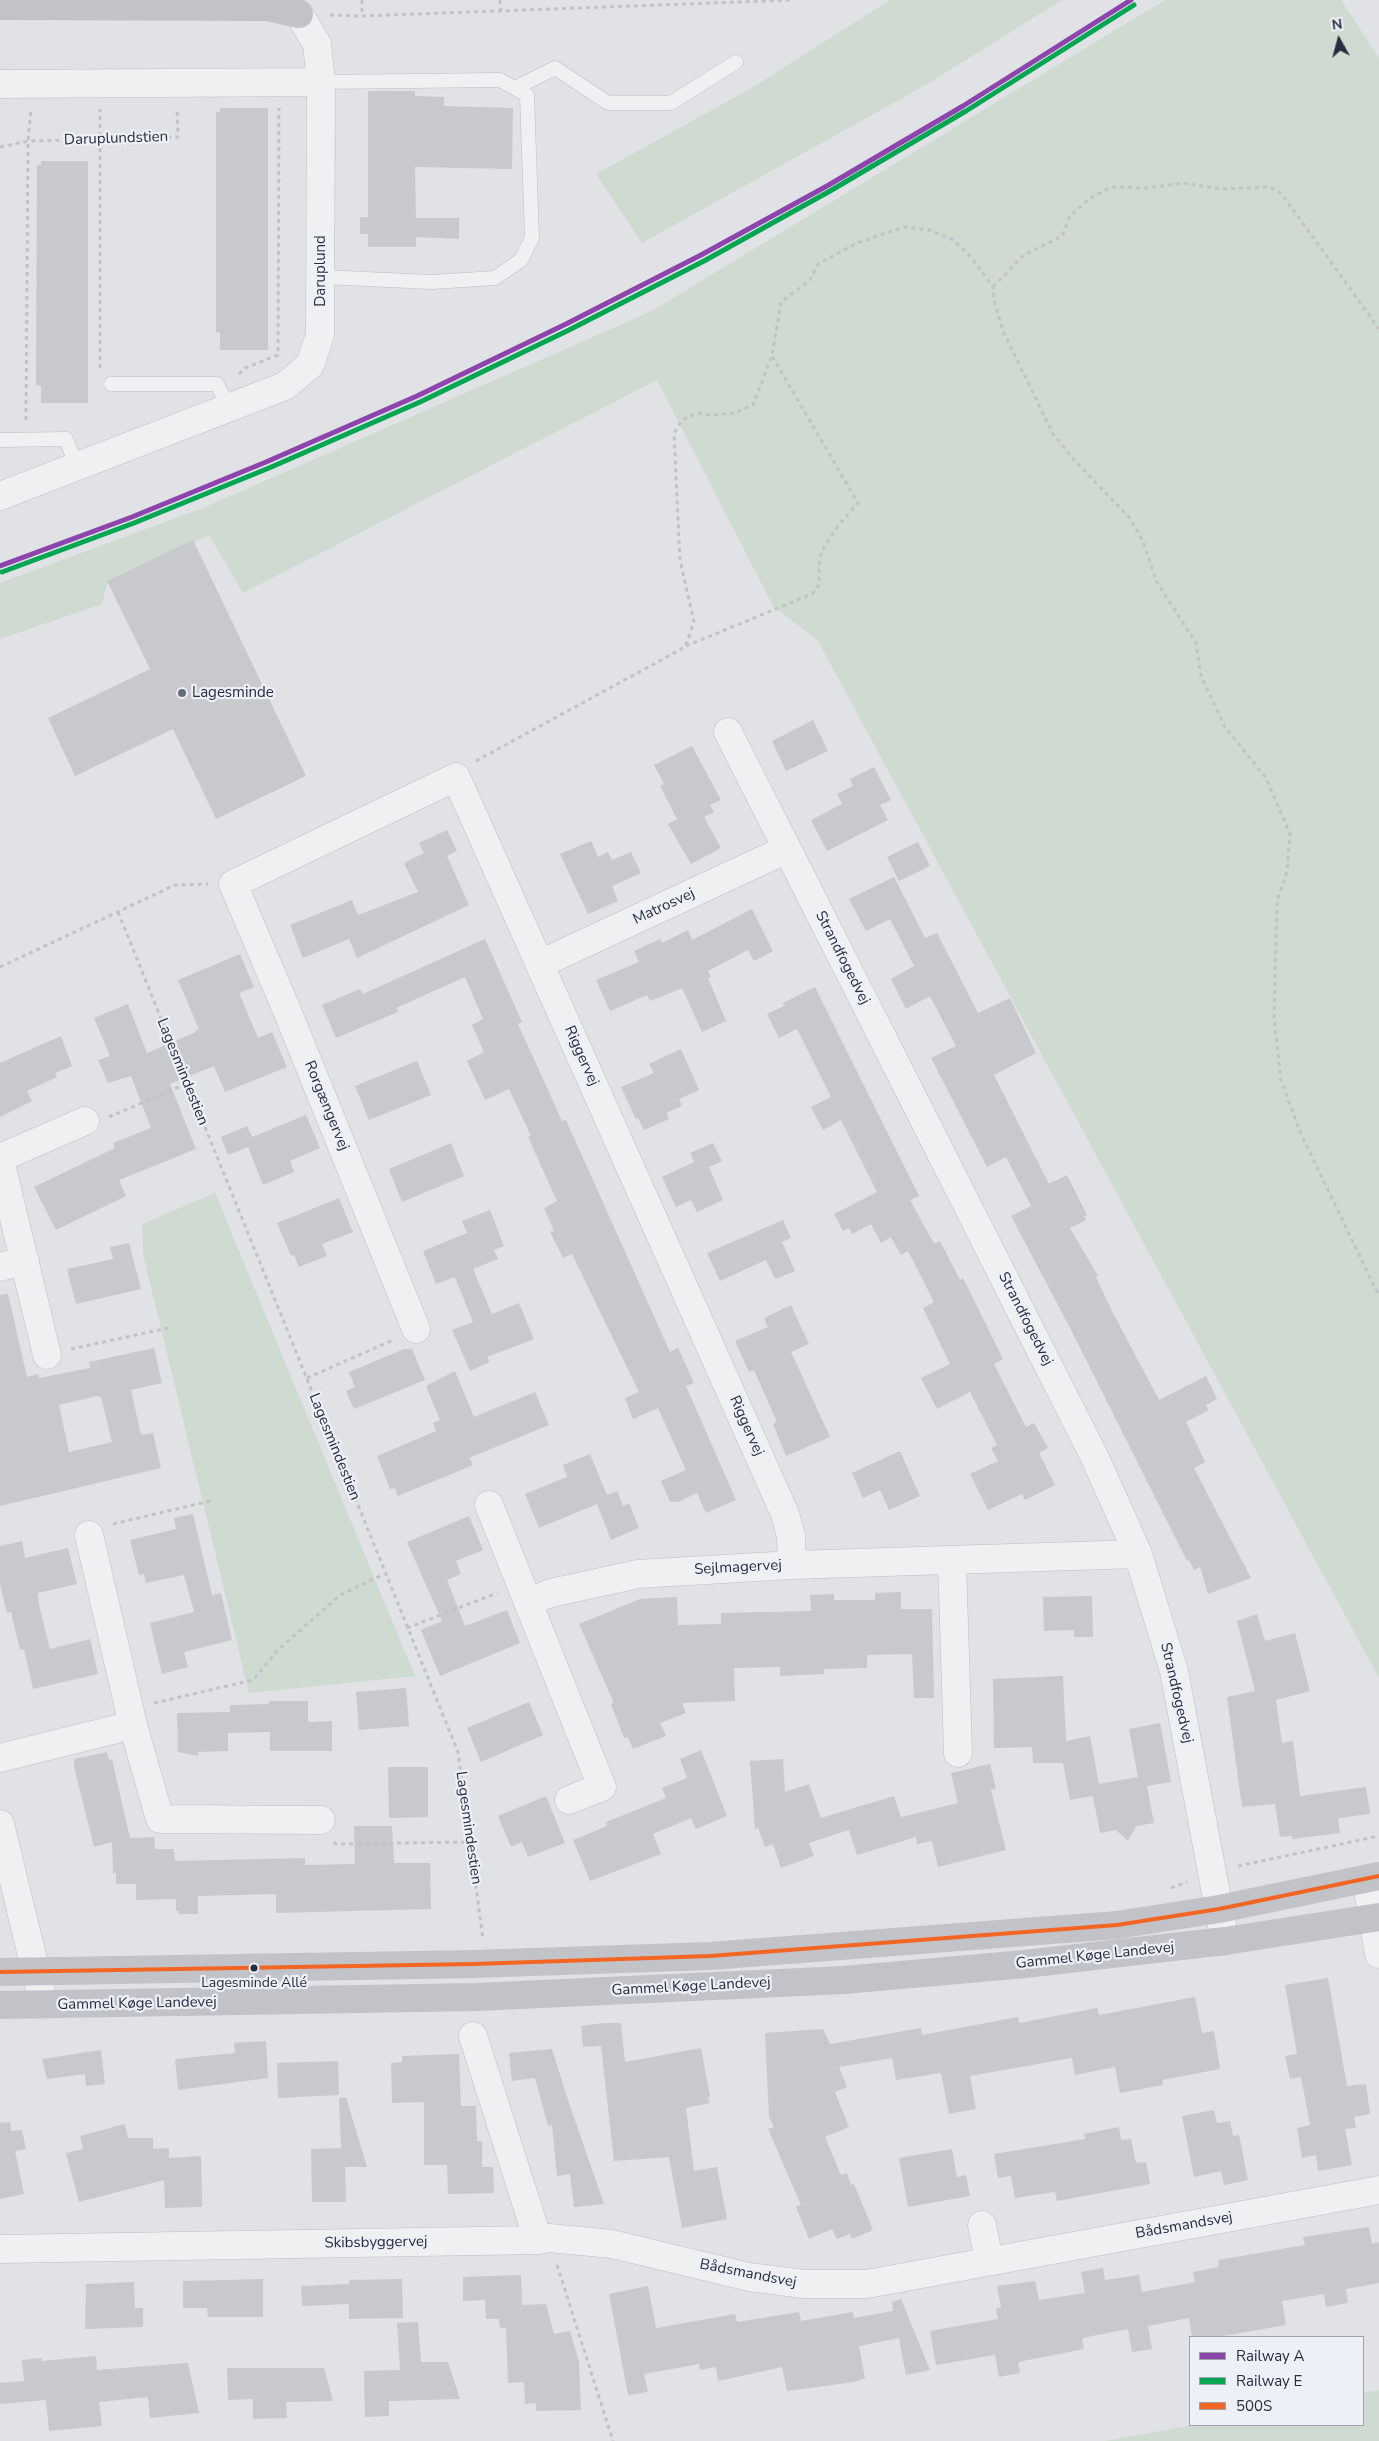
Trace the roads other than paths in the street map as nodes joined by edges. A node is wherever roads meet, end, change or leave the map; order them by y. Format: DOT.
graph roads {
  1 [pos="0,6"];
  2 [pos="299,14"];
  3 [pos="736,62"];
  4 [pos="321,82"];
  5 [pos="0,84"];
  6 [pos="515,88"];
  7 [pos="321,277"];
  8 [pos="111,384"];
  9 [pos="222,396"];
  10 [pos="0,440"];
  11 [pos="77,467"];
  12 [pos="0,496"];
  13 [pos="728,732"];
  14 [pos="456,777"];
  15 [pos="787,850"];
  16 [pos="540,964"];
  17 [pos="84,1121"];
  18 [pos="0,1159"];
  19 [pos="13,1264"];
  20 [pos="416,1329"];
  21 [pos="47,1355"];
  22 [pos="489,1505"];
  23 [pos="89,1535"];
  24 [pos="1138,1554"];
  25 [pos="952,1560"];
  26 [pos="792,1565"];
  27 [pos="524,1593"];
  28 [pos="131,1717"];
  29 [pos="958,1753"];
  30 [pos="0,1758"];
  31 [pos="569,1800"];
  32 [pos="321,1820"];
  33 [pos="0,1824"];
  34 [pos="1372,1878"];
  35 [pos="1219,1909"];
  36 [pos="1376,1918"];
  37 [pos="1225,1941"];
  38 [pos="1379,1954"];
  39 [pos="0,1972"];
  40 [pos="36,1972"];
  41 [pos="0,2004"];
  42 [pos="44,2005"];
  43 [pos="473,2036"];
  44 [pos="1379,2190"];
  45 [pos="982,2225"];
  46 [pos="543,2239"];
  47 [pos="0,2249"];
  48 [pos="988,2261"];
  1 -- 2 [label="main road"];
  2 -- 4 [label="street, Daruplund"];
  3 -- 6 [label="lane"];
  4 -- 5 [label="street"];
  4 -- 6 [label="lane"];
  4 -- 7 [label="street, Daruplund"];
  6 -- 7 [label="lane"];
  7 -- 9 [label="street, Daruplund"];
  8 -- 9 [label="lane, Daruplund"];
  9 -- 11 [label="street, Daruplund"];
  10 -- 11 [label="lane"];
  11 -- 12 [label="street, Daruplund"];
  13 -- 15 [label="street, Strandfogedvej"];
  14 -- 16 [label="street, Riggervej"];
  14 -- 20 [label="street, Rorgængervej"];
  15 -- 16 [label="street, Matrosvej"];
  15 -- 24 [label="street, Strandfogedvej"];
  16 -- 26 [label="street, Riggervej"];
  17 -- 18 [label="street"];
  18 -- 19 [label="street"];
  19 -- 21 [label="street"];
  22 -- 27 [label="street"];
  23 -- 28 [label="street"];
  24 -- 25 [label="street, Sejlmagervej"];
  24 -- 35 [label="street, Strandfogedvej"];
  25 -- 26 [label="street, Sejlmagervej"];
  25 -- 29 [label="street"];
  26 -- 27 [label="street, Sejlmagervej"];
  27 -- 31 [label="street"];
  28 -- 30 [label="street"];
  28 -- 32 [label="street"];
  33 -- 40 [label="street"];
  34 -- 35 [label="main road, Gammel Køge Landevej"];
  34 -- 36 [label="street"];
  35 -- 37 [label="street, Strandfogedvej"];
  35 -- 40 [label="main road, Gammel Køge Landevej"];
  36 -- 37 [label="main road, Gammel Køge Landevej"];
  36 -- 38 [label="street"];
  37 -- 42 [label="main road, Gammel Køge Landevej"];
  39 -- 40 [label="main road, Gammel Køge Landevej"];
  40 -- 42 [label="street"];
  41 -- 42 [label="main road, Gammel Køge Landevej"];
  43 -- 46 [label="street"];
  44 -- 48 [label="street, Bådsmandsvej"];
  45 -- 48 [label="street"];
  46 -- 47 [label="street, Skibsbyggervej"];
  46 -- 48 [label="street, Bådsmandsvej"];
}
